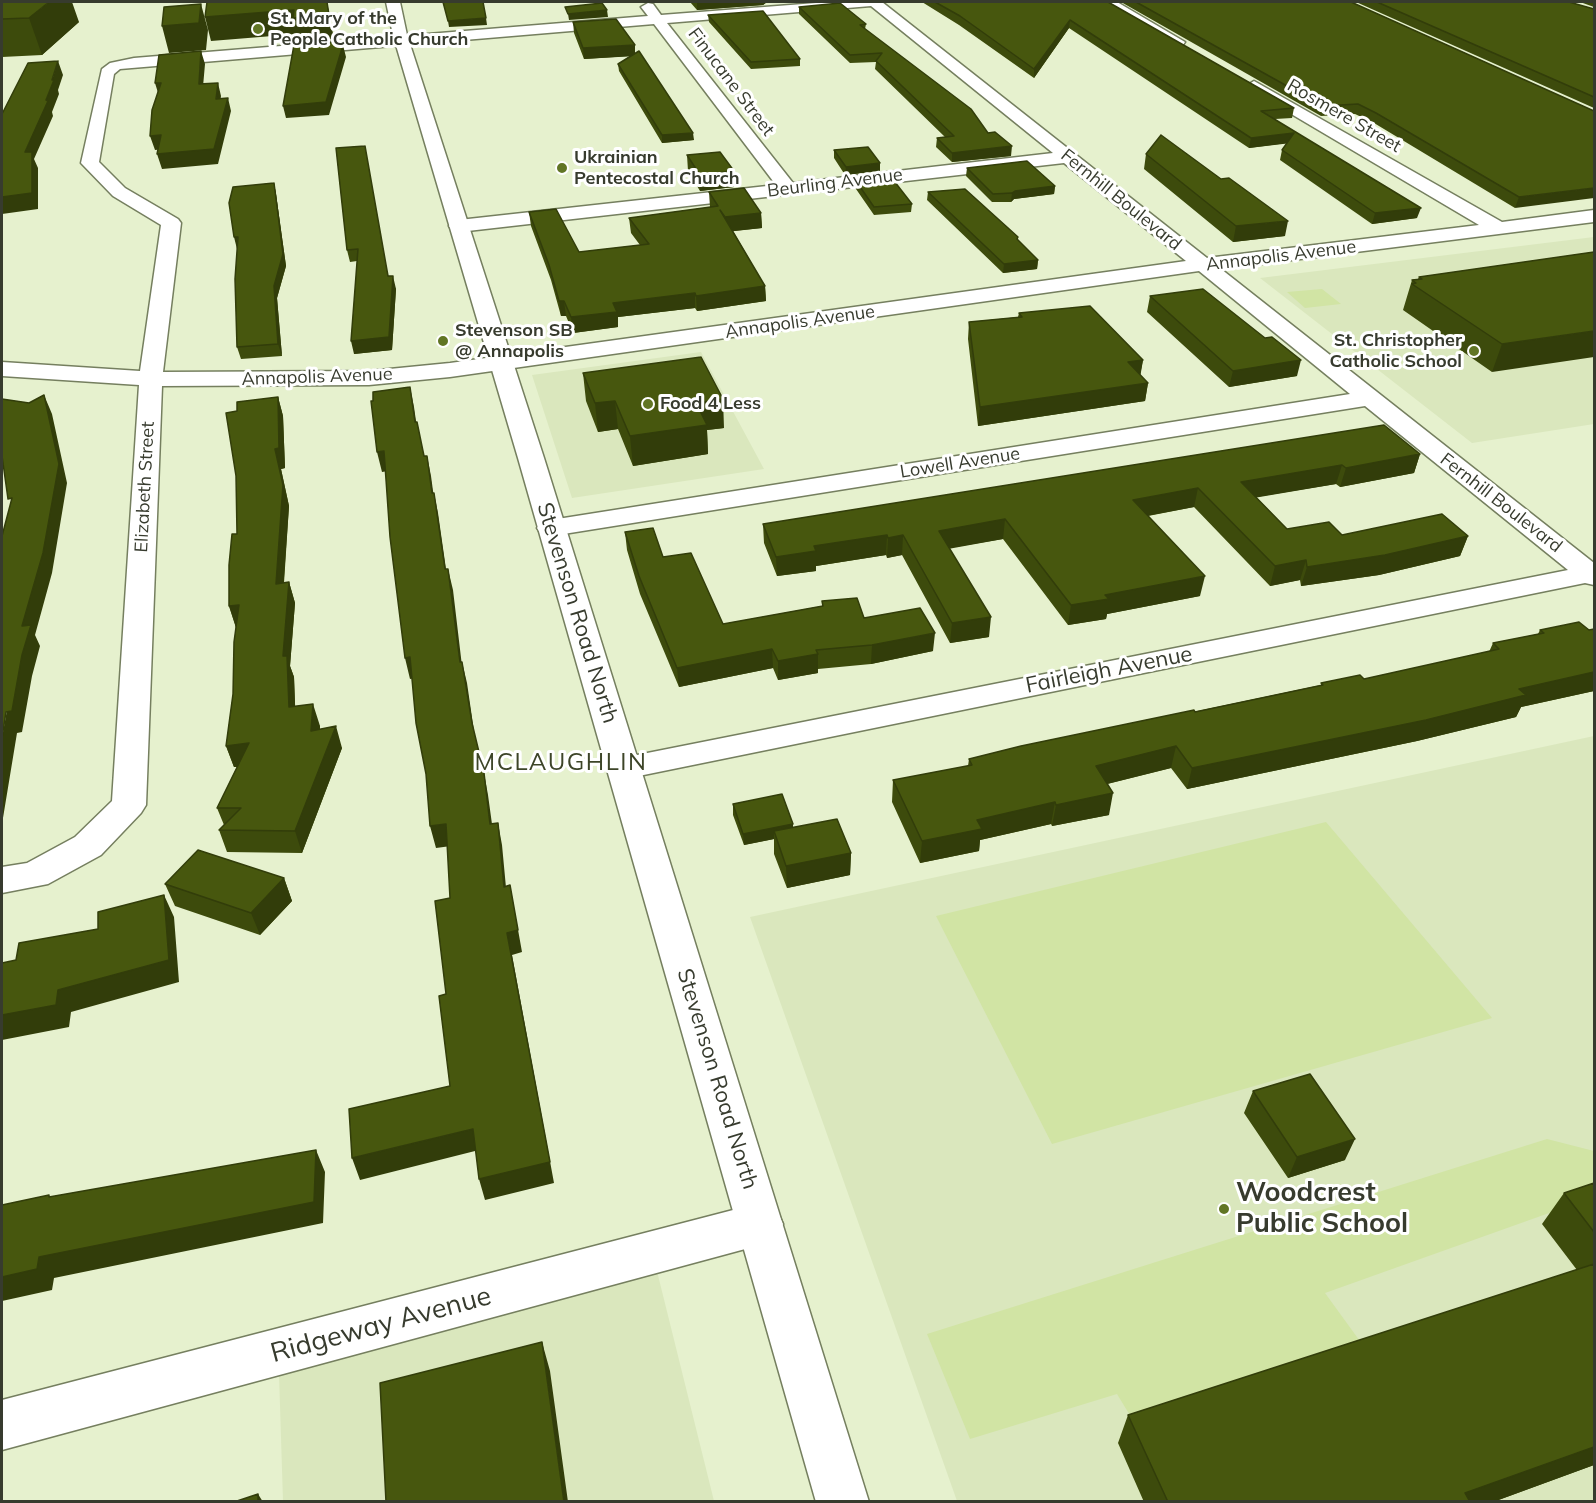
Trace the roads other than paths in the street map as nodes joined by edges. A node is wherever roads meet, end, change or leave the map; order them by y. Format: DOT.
graph roads {
  1 [pos="393,2"];
  2 [pos="643,2"];
  3 [pos="873,2"];
  4 [pos="1108,2"];
  5 [pos="660,21"];
  6 [pos="402,41"];
  7 [pos="1190,49"];
  8 [pos="1242,79"];
  9 [pos="1067,157"];
  10 [pos="788,188"];
  11 [pos="1594,216"];
  12 [pos="459,226"];
  13 [pos="1499,228"];
  14 [pos="1202,266"];
  15 [pos="501,363"];
  16 [pos="2,369"];
  17 [pos="151,379"];
  18 [pos="1368,398"];
  19 [pos="551,528"];
  20 [pos="1593,575"];
  21 [pos="624,768"];
  22 [pos="2,880"];
  23 [pos="760,1224"];
  24 [pos="2,1425"];
  25 [pos="843,1502"];
  1 -- 6 [label="street, Stevenson Road North"];
  2 -- 5 [label="street, Finucane Street"];
  3 -- 5 [label="street"];
  3 -- 9 [label="street, Fernhill Boulevard"];
  4 -- 7 [label="street"];
  5 -- 6 [label="street"];
  5 -- 10 [label="street, Finucane Street"];
  6 -- 12 [label="street, Stevenson Road North"];
  6 -- 17 [label="street, Elizabeth Street"];
  8 -- 13 [label="street, Rosmere Street"];
  9 -- 10 [label="street, Beurling Avenue"];
  9 -- 14 [label="street, Fernhill Boulevard"];
  10 -- 12 [label="street, Beurling Avenue"];
  11 -- 13 [label="street, Annapolis Avenue"];
  12 -- 15 [label="street, Stevenson Road North"];
  13 -- 14 [label="street, Annapolis Avenue"];
  14 -- 15 [label="street, Annapolis Avenue"];
  14 -- 18 [label="street, Fernhill Boulevard"];
  15 -- 17 [label="street, Annapolis Avenue"];
  15 -- 19 [label="street, Stevenson Road North"];
  16 -- 17 [label="street, Annapolis Avenue"];
  17 -- 22 [label="street, Elizabeth Street"];
  18 -- 19 [label="street, Lowell Avenue"];
  18 -- 20 [label="street, Fernhill Boulevard"];
  19 -- 21 [label="street, Stevenson Road North"];
  20 -- 21 [label="street, Fairleigh Avenue"];
  21 -- 23 [label="street, Stevenson Road North"];
  23 -- 24 [label="street, Ridgeway Avenue"];
  23 -- 25 [label="street, Stevenson Road North"];
}
